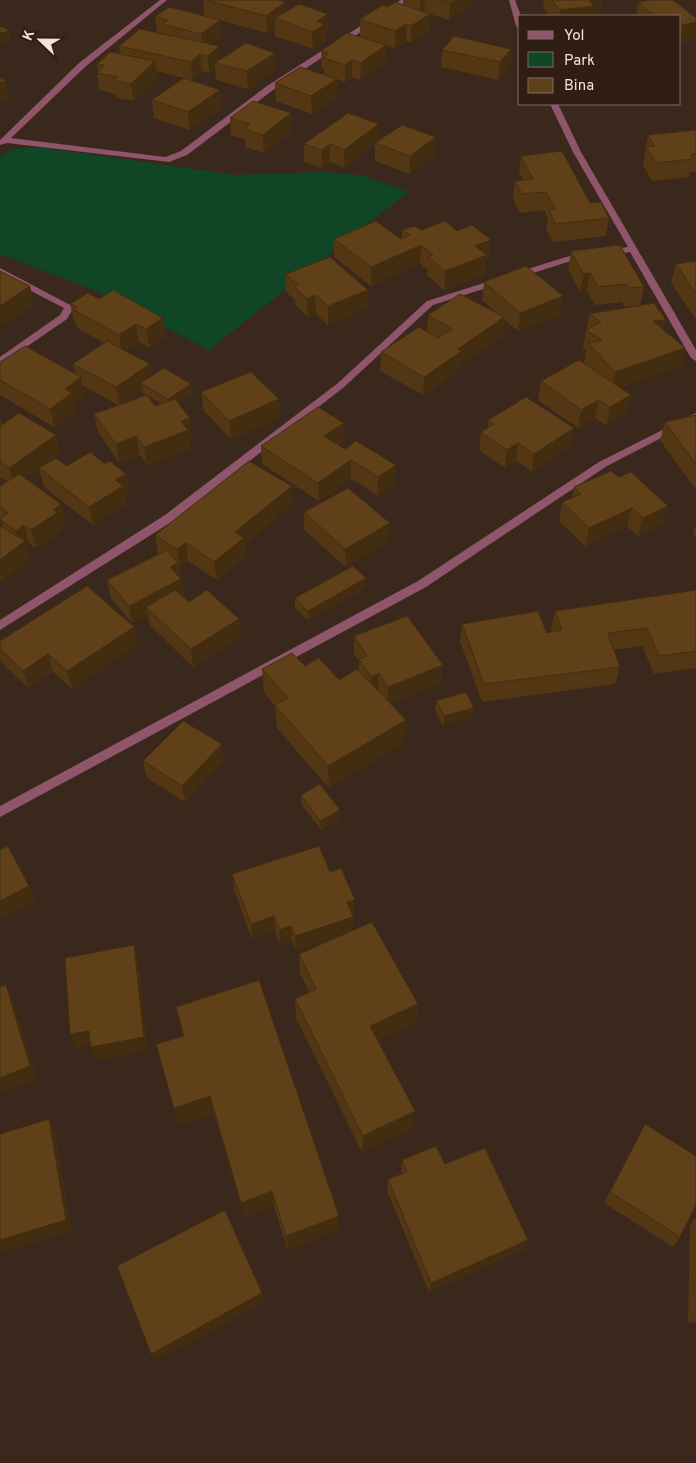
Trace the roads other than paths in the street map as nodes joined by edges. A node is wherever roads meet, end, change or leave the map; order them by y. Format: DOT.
graph roads {
  1 [pos="164,0"];
  2 [pos="406,0"];
  3 [pos="512,0"];
  4 [pos="518,20"];
  5 [pos="554,105"];
  6 [pos="3,143"];
  7 [pos="633,249"];
  8 [pos="0,271"];
  9 [pos="696,358"];
  10 [pos="0,362"];
  11 [pos="696,416"];
  12 [pos="0,626"];
  13 [pos="0,812"];
  1 -- 6 [label="street"];
  2 -- 6 [label="street"];
  3 -- 4 [label="street"];
  5 -- 7 [label="street"];
  7 -- 9 [label="street"];
  7 -- 12 [label="street"];
  8 -- 10 [label="street"];
  11 -- 13 [label="street"];
}
